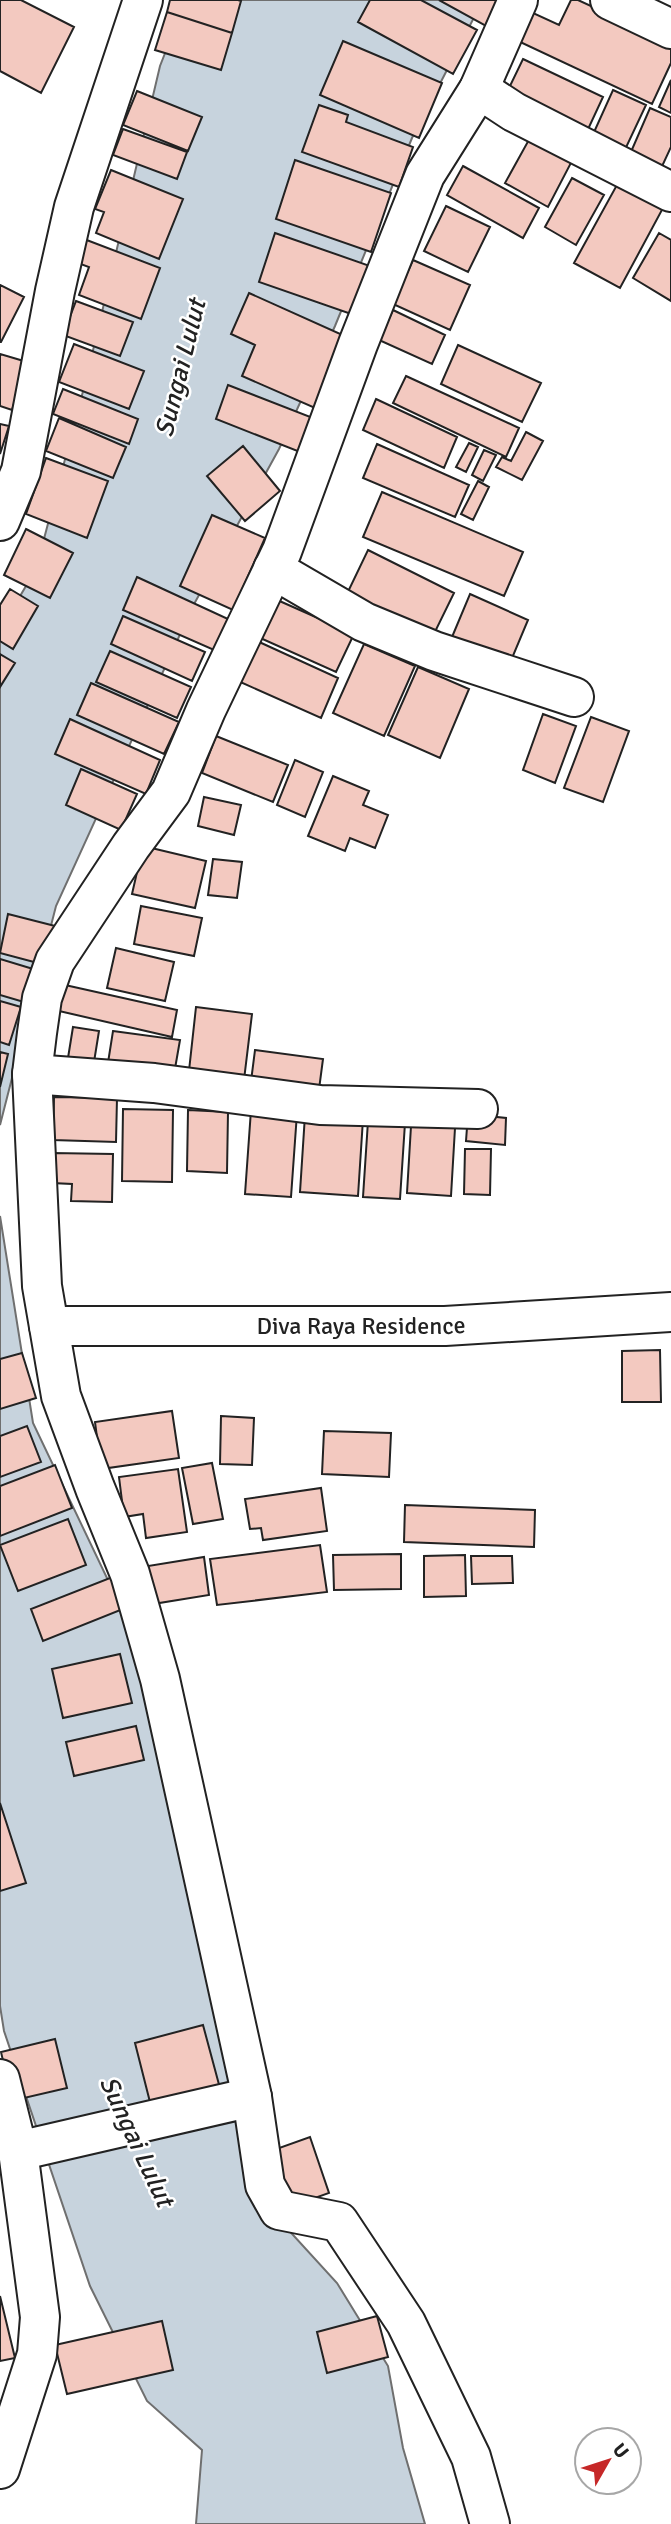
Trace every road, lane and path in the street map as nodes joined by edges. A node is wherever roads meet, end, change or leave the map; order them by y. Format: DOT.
graph roads {
  1 [pos="143,0"];
  2 [pos="519,0"];
  3 [pos="610,0"];
  4 [pos="671,29"];
  5 [pos="478,89"];
  6 [pos="671,192"];
  7 [pos="0,521"];
  8 [pos="273,569"];
  9 [pos="574,697"];
  10 [pos="32,1074"];
  11 [pos="478,1109"];
  12 [pos="671,1312"];
  13 [pos="49,1326"];
  14 [pos="0,2079"];
  15 [pos="248,2098"];
  16 [pos="24,2150"];
  17 [pos="0,2469"];
  18 [pos="490,2524"];
  1 -- 7 [label="street"];
  2 -- 5 [label="street"];
  3 -- 4 [label="street"];
  5 -- 6 [label="street"];
  5 -- 8 [label="street"];
  8 -- 9 [label="street"];
  8 -- 10 [label="street"];
  10 -- 11 [label="street"];
  10 -- 13 [label="street"];
  12 -- 13 [label="street, Diva Raya Residence"];
  13 -- 15 [label="street"];
  14 -- 16 [label="street"];
  15 -- 16 [label="street"];
  15 -- 18 [label="street"];
  16 -- 17 [label="street"];
}
